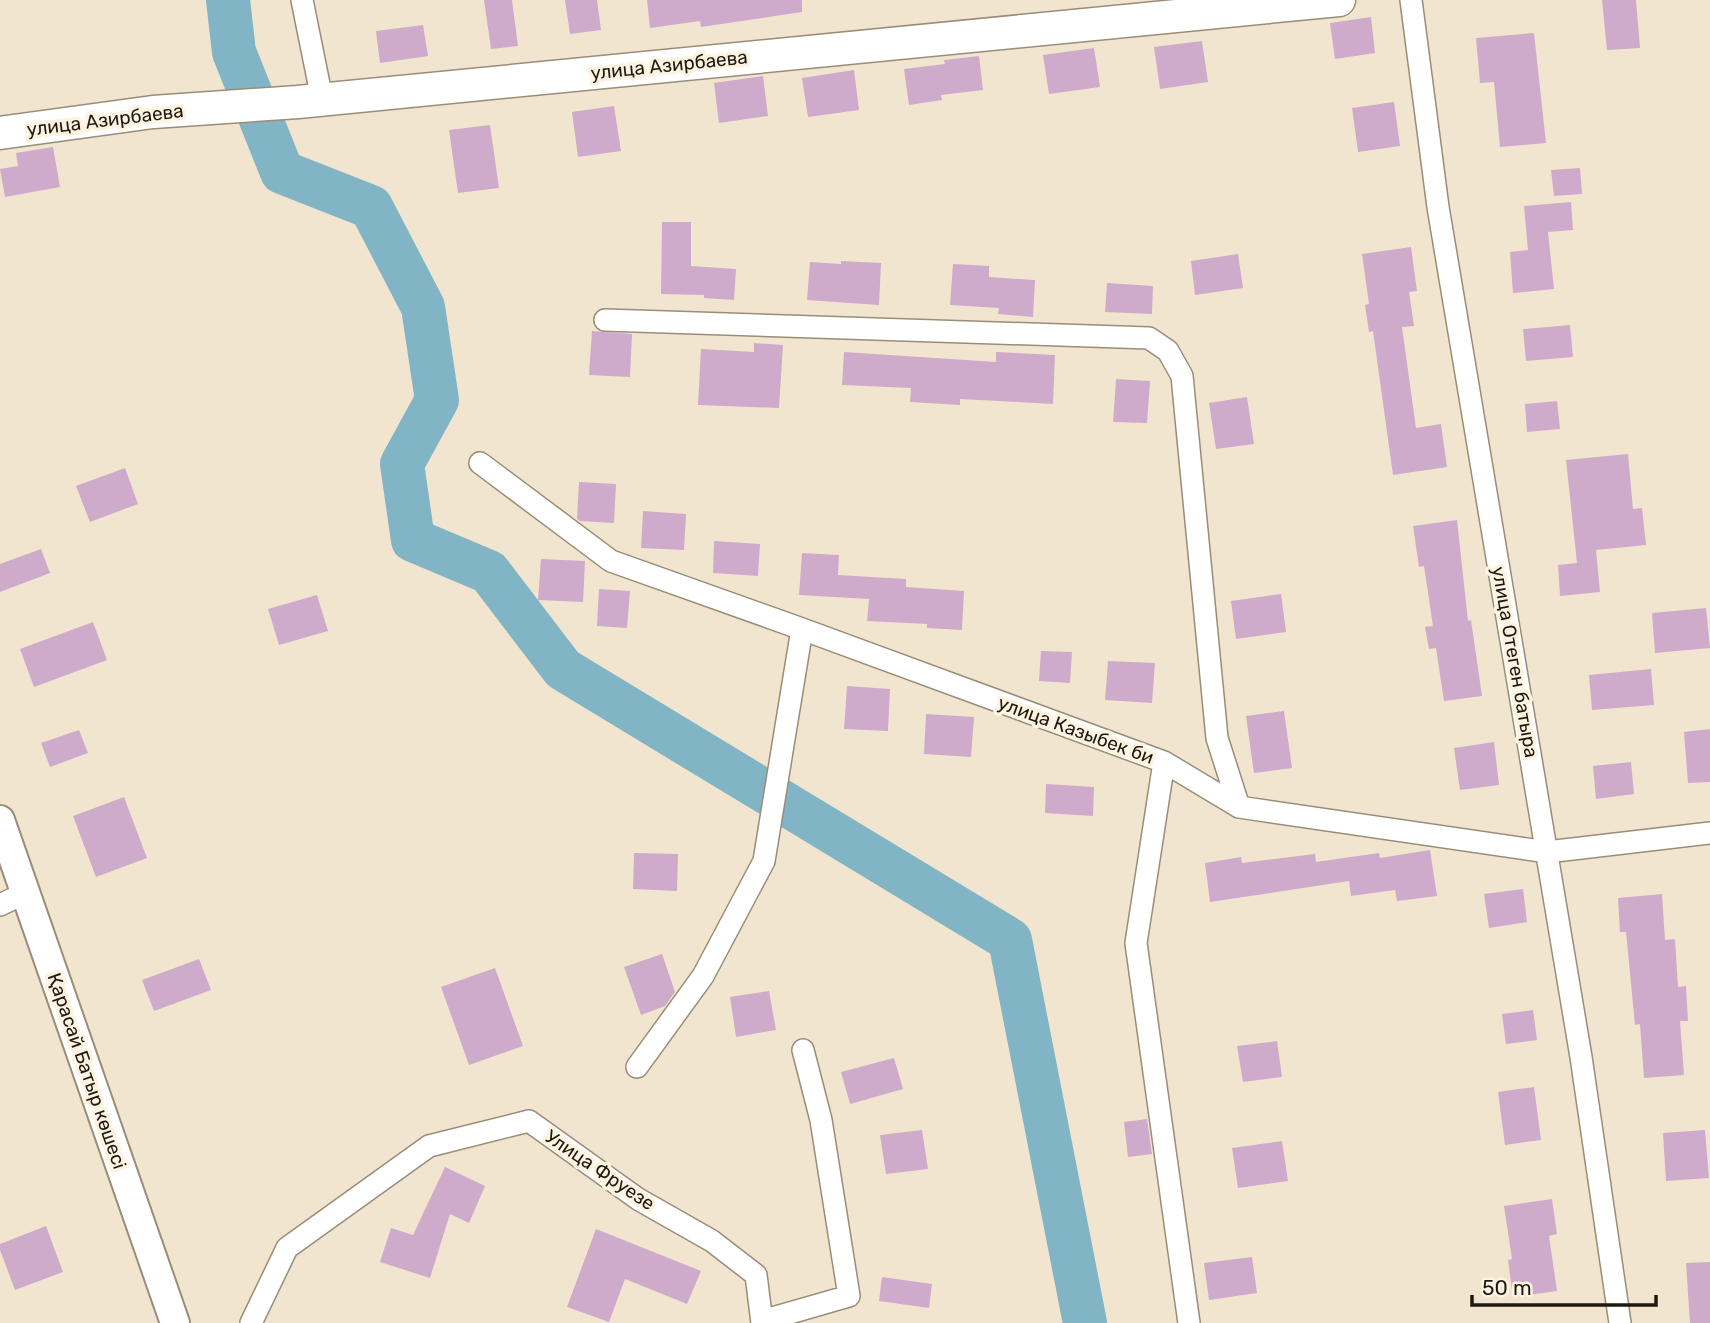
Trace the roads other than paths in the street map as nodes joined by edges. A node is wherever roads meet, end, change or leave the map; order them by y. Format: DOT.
graph roads {
  1 [pos="302,0"];
  2 [pos="1339,0"];
  3 [pos="1411,0"];
  4 [pos="310,101"];
  5 [pos="0,133"];
  6 [pos="605,320"];
  7 [pos="480,463"];
  8 [pos="802,629"];
  9 [pos="1164,762"];
  10 [pos="1239,807"];
  11 [pos="0,820"];
  12 [pos="1710,833"];
  13 [pos="1547,852"];
  14 [pos="25,892"];
  15 [pos="0,905"];
  16 [pos="803,1050"];
  17 [pos="637,1067"];
  18 [pos="762,1322"];
  19 [pos="175,1323"];
  20 [pos="251,1323"];
  21 [pos="1189,1323"];
  22 [pos="1620,1323"];
  1 -- 4 [label="street"];
  2 -- 4 [label="main road, улица Азирбаева"];
  3 -- 13 [label="street, улица Отеген батыра"];
  4 -- 5 [label="main road, улица Азирбаева"];
  6 -- 10 [label="street"];
  7 -- 8 [label="street, улица Казыбек би"];
  8 -- 9 [label="street, улица Казыбек би"];
  8 -- 17 [label="street"];
  9 -- 10 [label="street, улица Казыбек би"];
  9 -- 21 [label="street"];
  10 -- 13 [label="street, улица Казыбек би"];
  11 -- 14 [label="main road, Қарасай Батыр көшесі"];
  12 -- 13 [label="street, улица Казыбек би"];
  13 -- 22 [label="street, улица Отеген батыра"];
  14 -- 15 [label="street"];
  14 -- 19 [label="main road, Қарасай Батыр көшесі"];
  16 -- 18 [label="street"];
  18 -- 20 [label="street, Улица Фруезе"];
}
